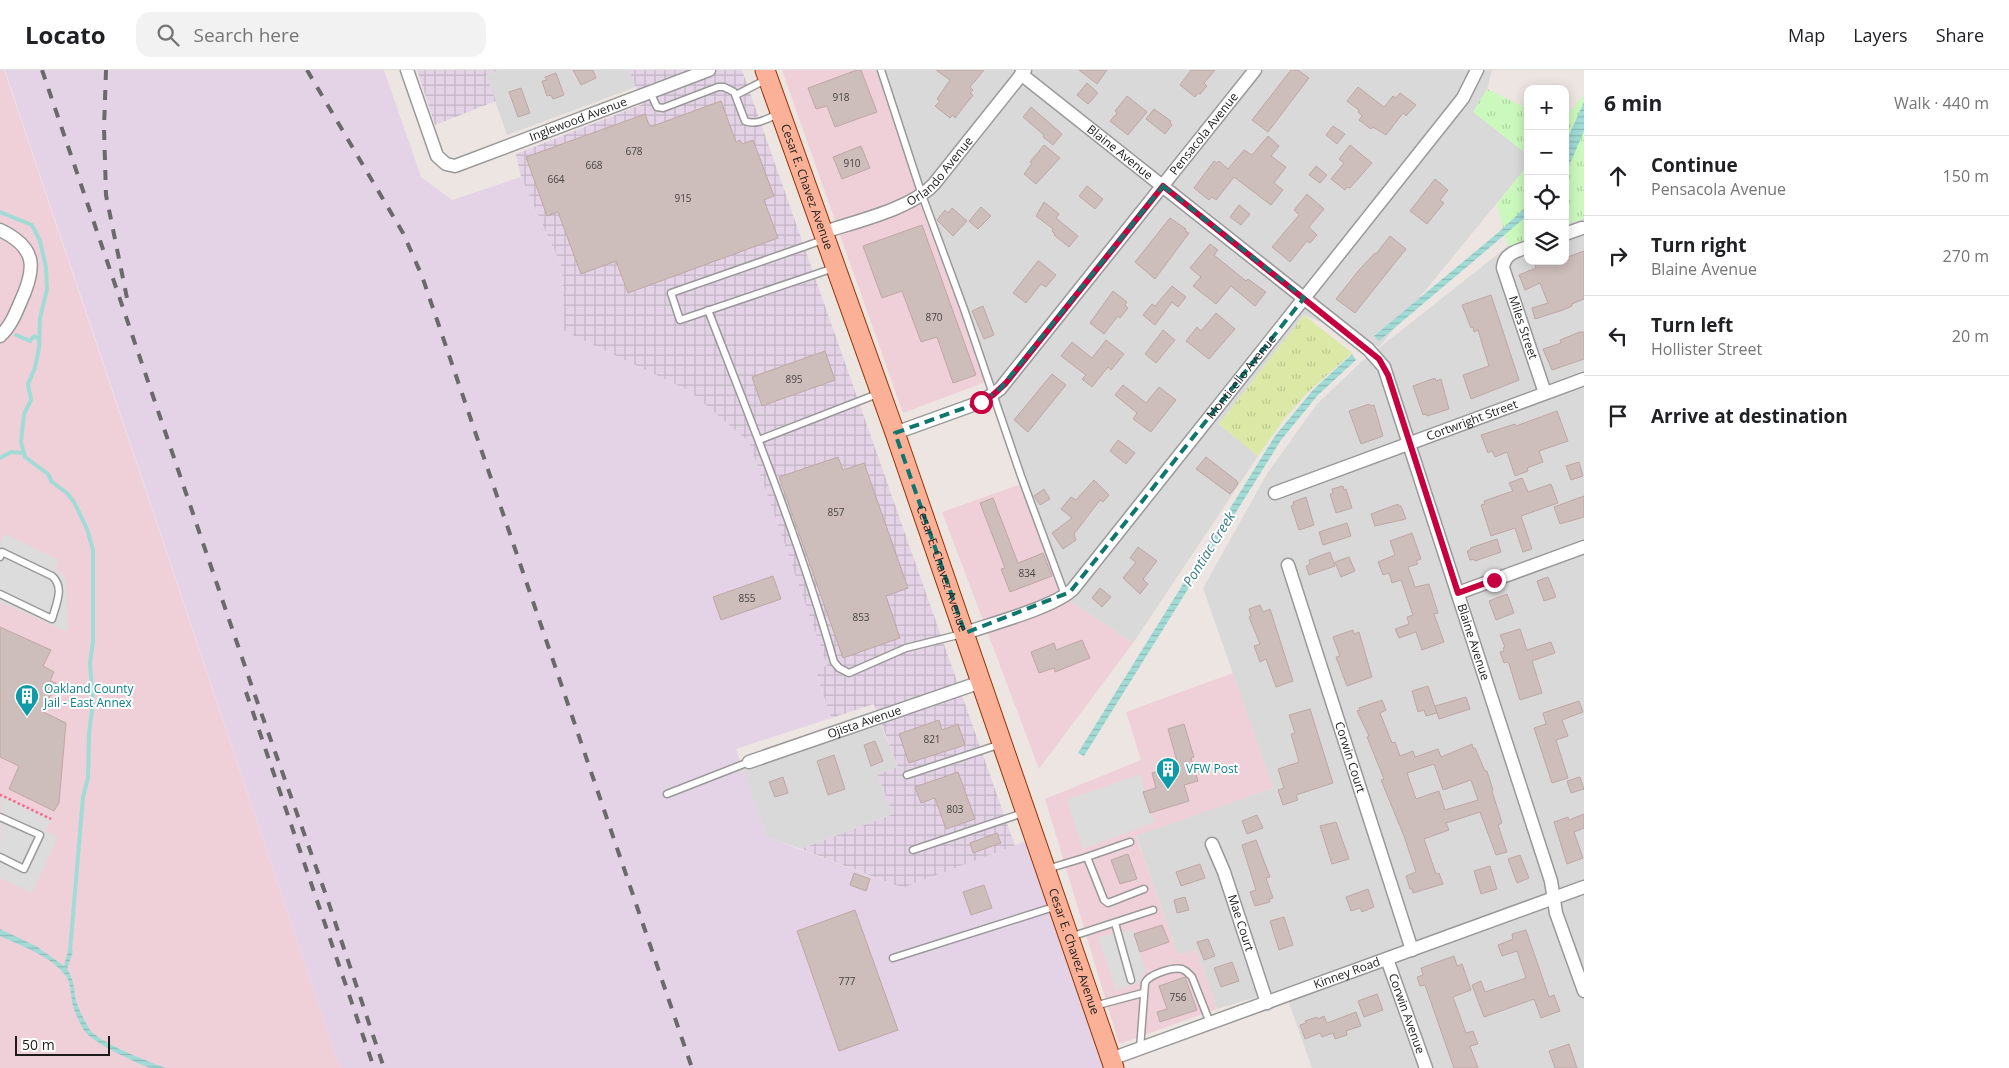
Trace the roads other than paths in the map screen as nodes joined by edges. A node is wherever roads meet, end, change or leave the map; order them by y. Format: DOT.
graph roads {
  1 [pos="407,70"];
  2 [pos="709,70"];
  3 [pos="881,70"];
  4 [pos="1255,70"];
  5 [pos="1477,70"];
  6 [pos="1023,72"];
  7 [pos="766,74"];
  8 [pos="650,92"];
  9 [pos="736,95"];
  10 [pos="781,113"];
  11 [pos="1163,186"];
  12 [pos="922,195"];
  13 [pos="1582,228"];
  14 [pos="0,230"];
  15 [pos="1569,233"];
  16 [pos="825,236"];
  17 [pos="1524,249"];
  18 [pos="836,267"];
  19 [pos="1304,298"];
  20 [pos="708,310"];
  21 [pos="0,336"];
  22 [pos="1584,379"];
  23 [pos="881,393"];
  24 [pos="1545,394"];
  25 [pos="993,395"];
  26 [pos="895,433"];
  27 [pos="759,440"];
  28 [pos="1409,442"];
  29 [pos="1274,493"];
  30 [pos="1584,547"];
  31 [pos="0,557"];
  32 [pos="1288,565"];
  33 [pos="1458,593"];
  34 [pos="0,594"];
  35 [pos="1065,595"];
  36 [pos="965,633"];
  37 [pos="982,682"];
  38 [pos="1001,743"];
  39 [pos="749,762"];
  40 [pos="907,775"];
  41 [pos="667,794"];
  42 [pos="1025,812"];
  43 [pos="0,816"];
  44 [pos="1130,842"];
  45 [pos="1212,844"];
  46 [pos="913,850"];
  47 [pos="0,857"];
  48 [pos="1087,857"];
  49 [pos="1045,870"];
  50 [pos="1584,888"];
  51 [pos="1144,889"];
  52 [pos="1554,898"];
  53 [pos="1058,906"];
  54 [pos="1153,910"];
  55 [pos="1115,923"];
  56 [pos="1069,938"];
  57 [pos="1412,950"];
  58 [pos="893,958"];
  59 [pos="1387,959"];
  60 [pos="1131,980"];
  61 [pos="1584,991"];
  62 [pos="1143,993"];
  63 [pos="1267,1003"];
  64 [pos="1093,1006"];
  65 [pos="1210,1024"];
  66 [pos="1140,1049"];
  67 [pos="1113,1064"];
  68 [pos="1426,1068"];
  1 -- 8 [label="street, Inglewood Avenue"];
  2 -- 8 [label="street, Inglewood Avenue"];
  3 -- 12 [label="lane"];
  4 -- 11 [label="street, Pensacola Avenue"];
  5 -- 19 [label="street, Monticello Avenue"];
  6 -- 11 [label="street, Blaine Avenue"];
  6 -- 12 [label="street, Orlando Avenue"];
  7 -- 9 [label="lane"];
  7 -- 10 [label="main road, Cesar E. Chavez Avenue"];
  8 -- 9 [label="lane"];
  9 -- 10 [label="lane"];
  10 -- 16 [label="main road, Cesar E. Chavez Avenue"];
  11 -- 19 [label="street, Blaine Avenue"];
  11 -- 25 [label="street, Pensacola Avenue"];
  12 -- 16 [label="street, Orlando Avenue"];
  12 -- 25 [label="lane"];
  13 -- 15 [label="street"];
  14 -- 21 [label="street"];
  16 -- 18 [label="main road, Cesar E. Chavez Avenue"];
  16 -- 20 [label="lane"];
  17 -- 24 [label="street, Miles Street"];
  18 -- 20 [label="lane"];
  18 -- 23 [label="main road, Cesar E. Chavez Avenue"];
  19 -- 28 [label="street, Blaine Avenue"];
  19 -- 35 [label="street, Monticello Avenue"];
  20 -- 27 [label="lane"];
  22 -- 24 [label="street, Cortwright Street"];
  23 -- 26 [label="main road, Cesar E. Chavez Avenue"];
  23 -- 27 [label="lane"];
  24 -- 28 [label="street, Cortwright Street"];
  25 -- 26 [label="street, Pensacola Avenue"];
  25 -- 35 [label="lane"];
  26 -- 36 [label="main road, Cesar E. Chavez Avenue"];
  27 -- 36 [label="lane"];
  28 -- 29 [label="street, Cortwright Street"];
  28 -- 33 [label="street, Blaine Avenue"];
  30 -- 33 [label="street"];
  31 -- 34 [label="lane"];
  32 -- 57 [label="street, Corwin Court"];
  33 -- 52 [label="street, Blaine Avenue"];
  35 -- 36 [label="street, Monticello Avenue"];
  36 -- 37 [label="main road, Cesar E. Chavez Avenue"];
  37 -- 38 [label="main road, Cesar E. Chavez Avenue"];
  37 -- 39 [label="street, Ojista Avenue"];
  38 -- 40 [label="lane"];
  38 -- 42 [label="main road, Cesar E. Chavez Avenue"];
  39 -- 41 [label="lane"];
  42 -- 46 [label="lane"];
  42 -- 49 [label="main road, Cesar E. Chavez Avenue"];
  43 -- 47 [label="lane"];
  44 -- 48 [label="lane"];
  45 -- 63 [label="street, Mae Court"];
  48 -- 49 [label="lane"];
  48 -- 51 [label="lane"];
  49 -- 53 [label="main road, Cesar E. Chavez Avenue"];
  50 -- 52 [label="street, Kinney Road"];
  52 -- 57 [label="street, Kinney Road"];
  52 -- 61 [label="street, Blaine Avenue"];
  53 -- 56 [label="main road, Cesar E. Chavez Avenue"];
  53 -- 58 [label="lane"];
  54 -- 55 [label="lane"];
  55 -- 56 [label="lane"];
  55 -- 60 [label="lane"];
  56 -- 64 [label="main road, Cesar E. Chavez Avenue"];
  57 -- 59 [label="street, Kinney Road"];
  59 -- 63 [label="street, Kinney Road"];
  59 -- 68 [label="street, Corwin Avenue"];
  62 -- 64 [label="lane"];
  62 -- 65 [label="lane"];
  62 -- 66 [label="lane"];
  63 -- 65 [label="street, Kinney Road"];
  64 -- 67 [label="main road, Cesar E. Chavez Avenue"];
  65 -- 66 [label="street, Kinney Road"];
  66 -- 67 [label="street, Kinney Road"];
}
